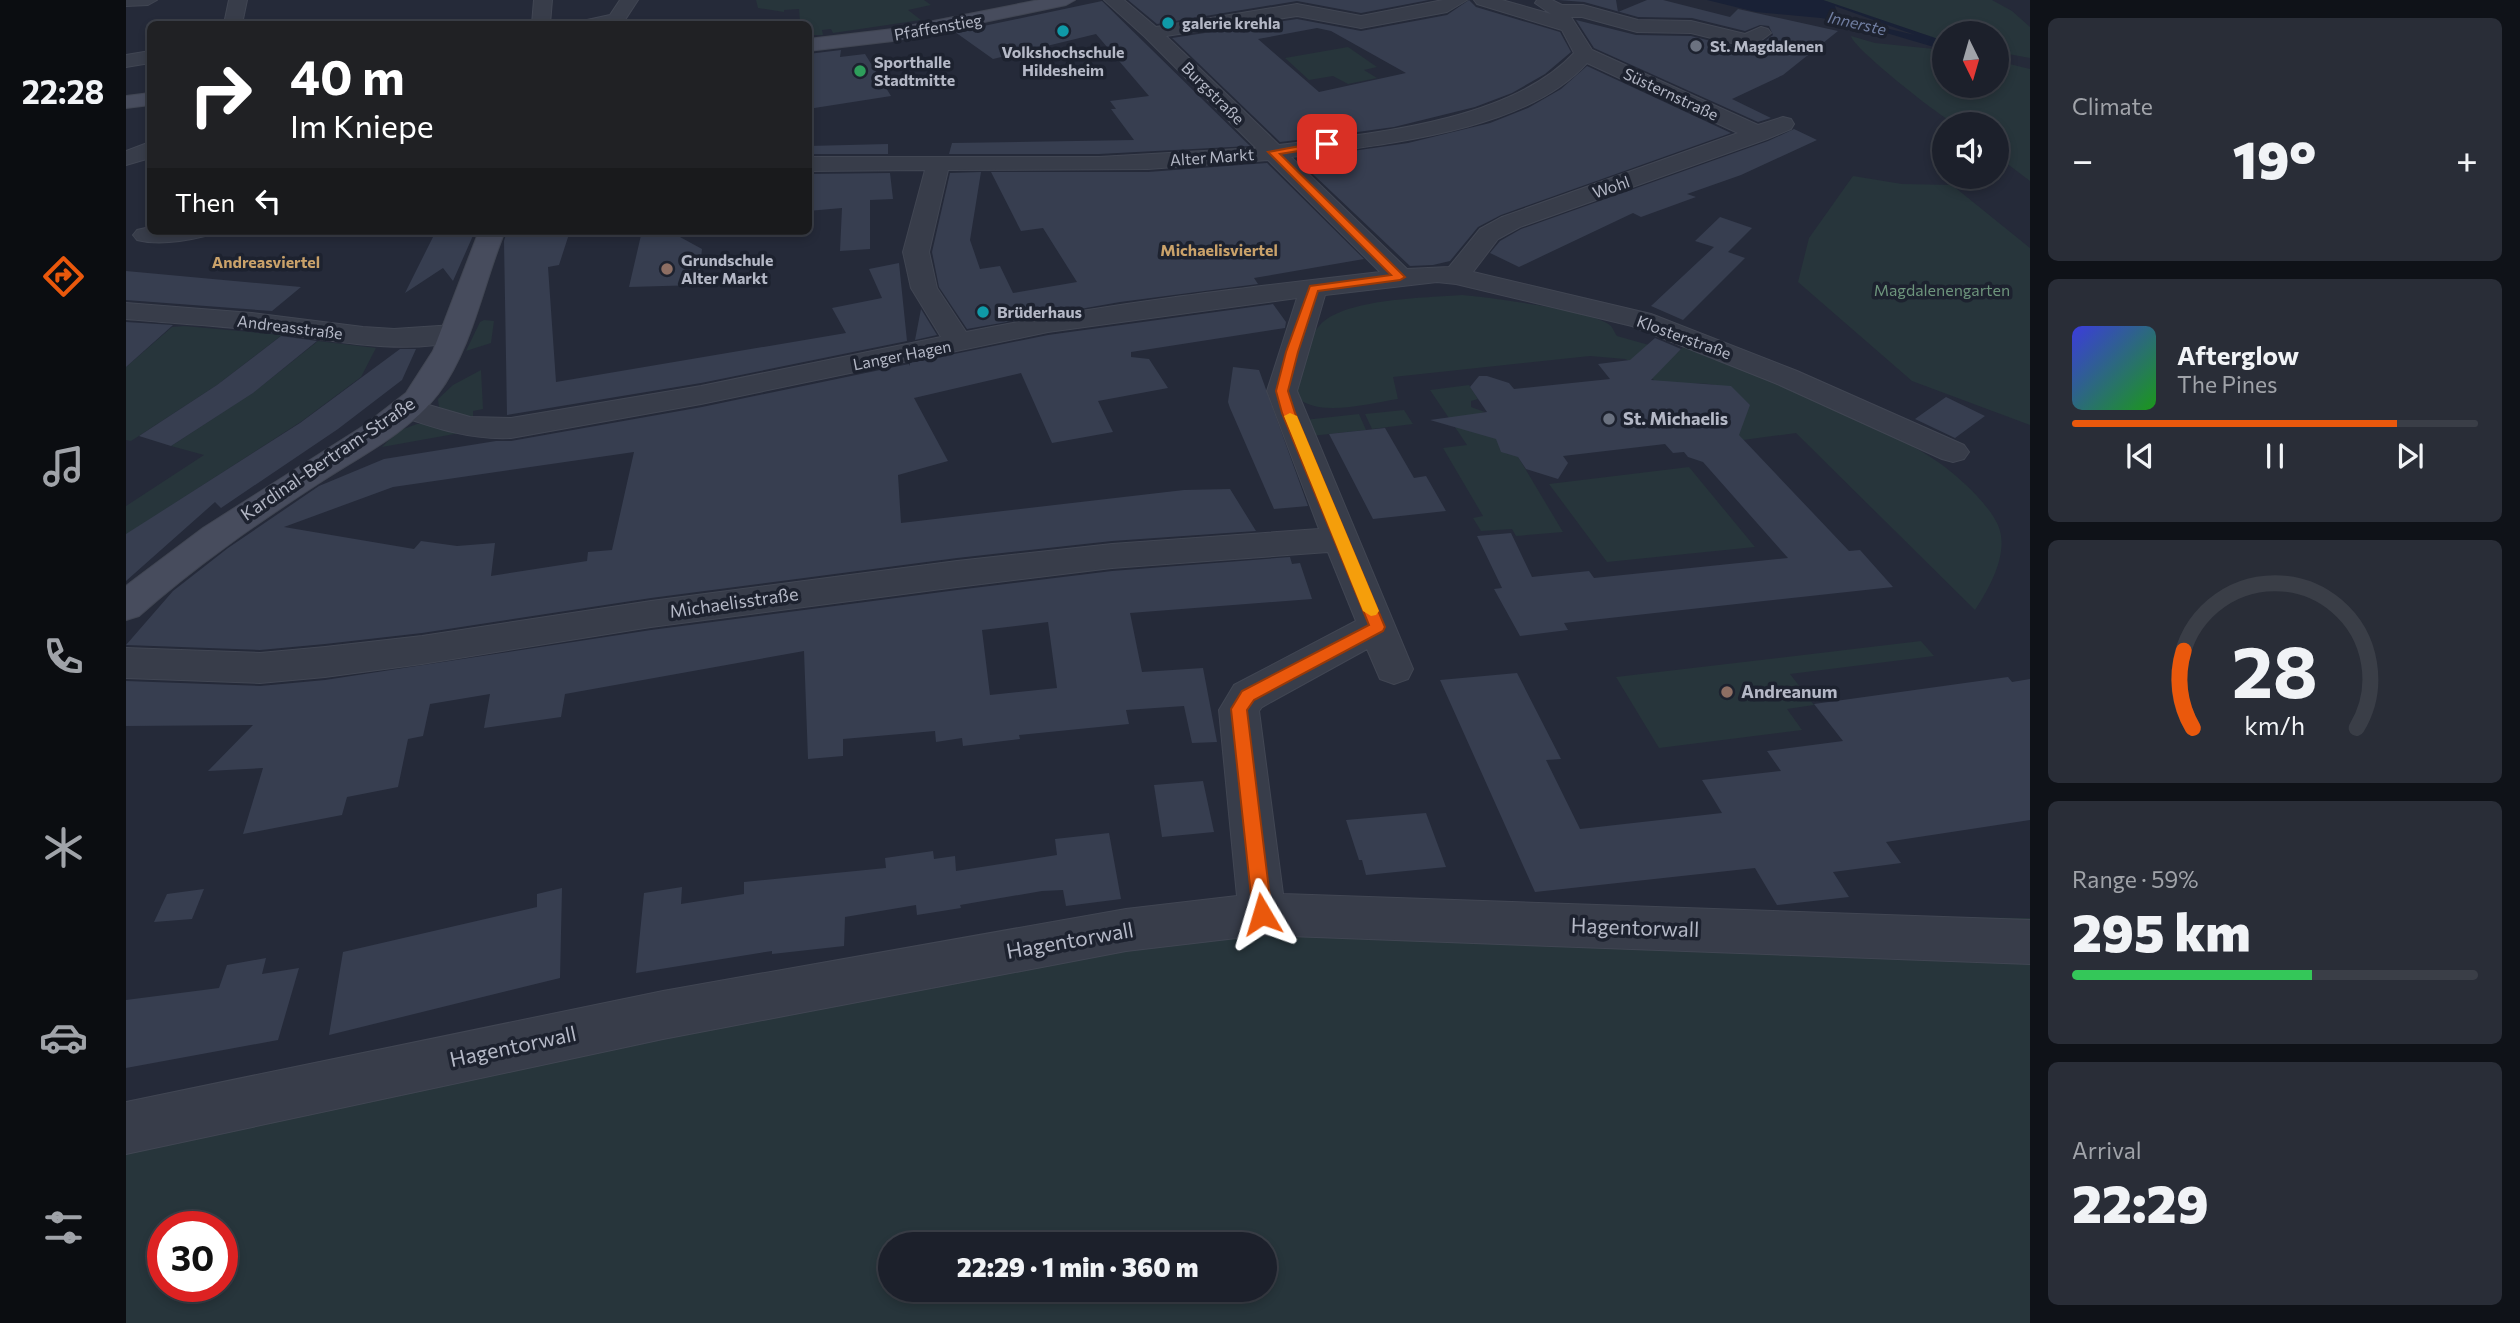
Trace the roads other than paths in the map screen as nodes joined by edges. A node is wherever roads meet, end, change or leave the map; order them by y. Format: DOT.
graph roads {
  1 [pos="148,0"];
  2 [pos="238,0"];
  3 [pos="542,0"];
  4 [pos="629,0"];
  5 [pos="1066,0"];
  6 [pos="1113,0"];
  7 [pos="1458,0"];
  8 [pos="1483,0"];
  9 [pos="126,1"];
  10 [pos="1555,12"];
  11 [pos="234,21"];
  12 [pos="541,21"];
  13 [pos="615,21"];
  14 [pos="1152,33"];
  15 [pos="1762,33"];
  16 [pos="812,45"];
  17 [pos="1584,54"];
  18 [pos="147,58"];
  19 [pos="126,61"];
  20 [pos="147,99"];
  21 [pos="126,102"];
  22 [pos="1783,124"];
  23 [pos="1759,134"];
  24 [pos="147,150"];
  25 [pos="1272,152"];
  26 [pos="126,158"];
  27 [pos="938,163"];
  28 [pos="812,164"];
  29 [pos="165,235"];
  30 [pos="490,235"];
  31 [pos="141,238"];
  32 [pos="1456,276"];
  33 [pos="1400,277"];
  34 [pos="1314,288"];
  35 [pos="126,311"];
  36 [pos="454,334"];
  37 [pos="959,343"];
  38 [pos="408,408"];
  39 [pos="1953,452"];
  40 [pos="1342,539"];
  41 [pos="126,607"];
  42 [pos="1377,627"];
  43 [pos="126,663"];
  44 [pos="1394,669"];
  45 [pos="1262,914"];
  46 [pos="2030,942"];
  47 [pos="126,1128"];
  1 -- 9 [label="street"];
  2 -- 11 [label="street"];
  3 -- 12 [label="street"];
  4 -- 13 [label="street"];
  5 -- 16 [label="street, Pfaffenstieg"];
  6 -- 14 [label="street, Burgstraße"];
  7 -- 14 [label="street"];
  8 -- 10 [label="street"];
  10 -- 15 [label="street"];
  10 -- 17 [label="street"];
  14 -- 25 [label="street, Burgstraße"];
  17 -- 23 [label="street, Süsternstraße"];
  17 -- 25 [label="street, Alter Markt"];
  18 -- 19 [label="street"];
  20 -- 21 [label="street"];
  22 -- 23 [label="street, Wohl"];
  23 -- 32 [label="street, Wohl"];
  24 -- 26 [label="street"];
  25 -- 27 [label="street, Alter Markt"];
  25 -- 33 [label="street, Burgstraße"];
  27 -- 28 [label="street, Alter Markt"];
  27 -- 37 [label="street"];
  29 -- 31 [label="street"];
  30 -- 36 [label="street, Kardinal-Bertram-Straße"];
  32 -- 33 [label="street, Klosterstraße"];
  32 -- 39 [label="street, Klosterstraße"];
  33 -- 34 [label="street, Langer Hagen"];
  34 -- 37 [label="street, Langer Hagen"];
  34 -- 40 [label="street"];
  35 -- 36 [label="street, Andreasstraße"];
  36 -- 38 [label="street, Kardinal-Bertram-Straße"];
  37 -- 38 [label="street, Langer Hagen"];
  38 -- 41 [label="street, Kardinal-Bertram-Straße"];
  40 -- 42 [label="street"];
  40 -- 43 [label="street, Michaelisstraße"];
  42 -- 44 [label="street"];
  42 -- 45 [label="street"];
  45 -- 46 [label="street, Hagentorwall"];
  45 -- 47 [label="street, Hagentorwall"];
}
